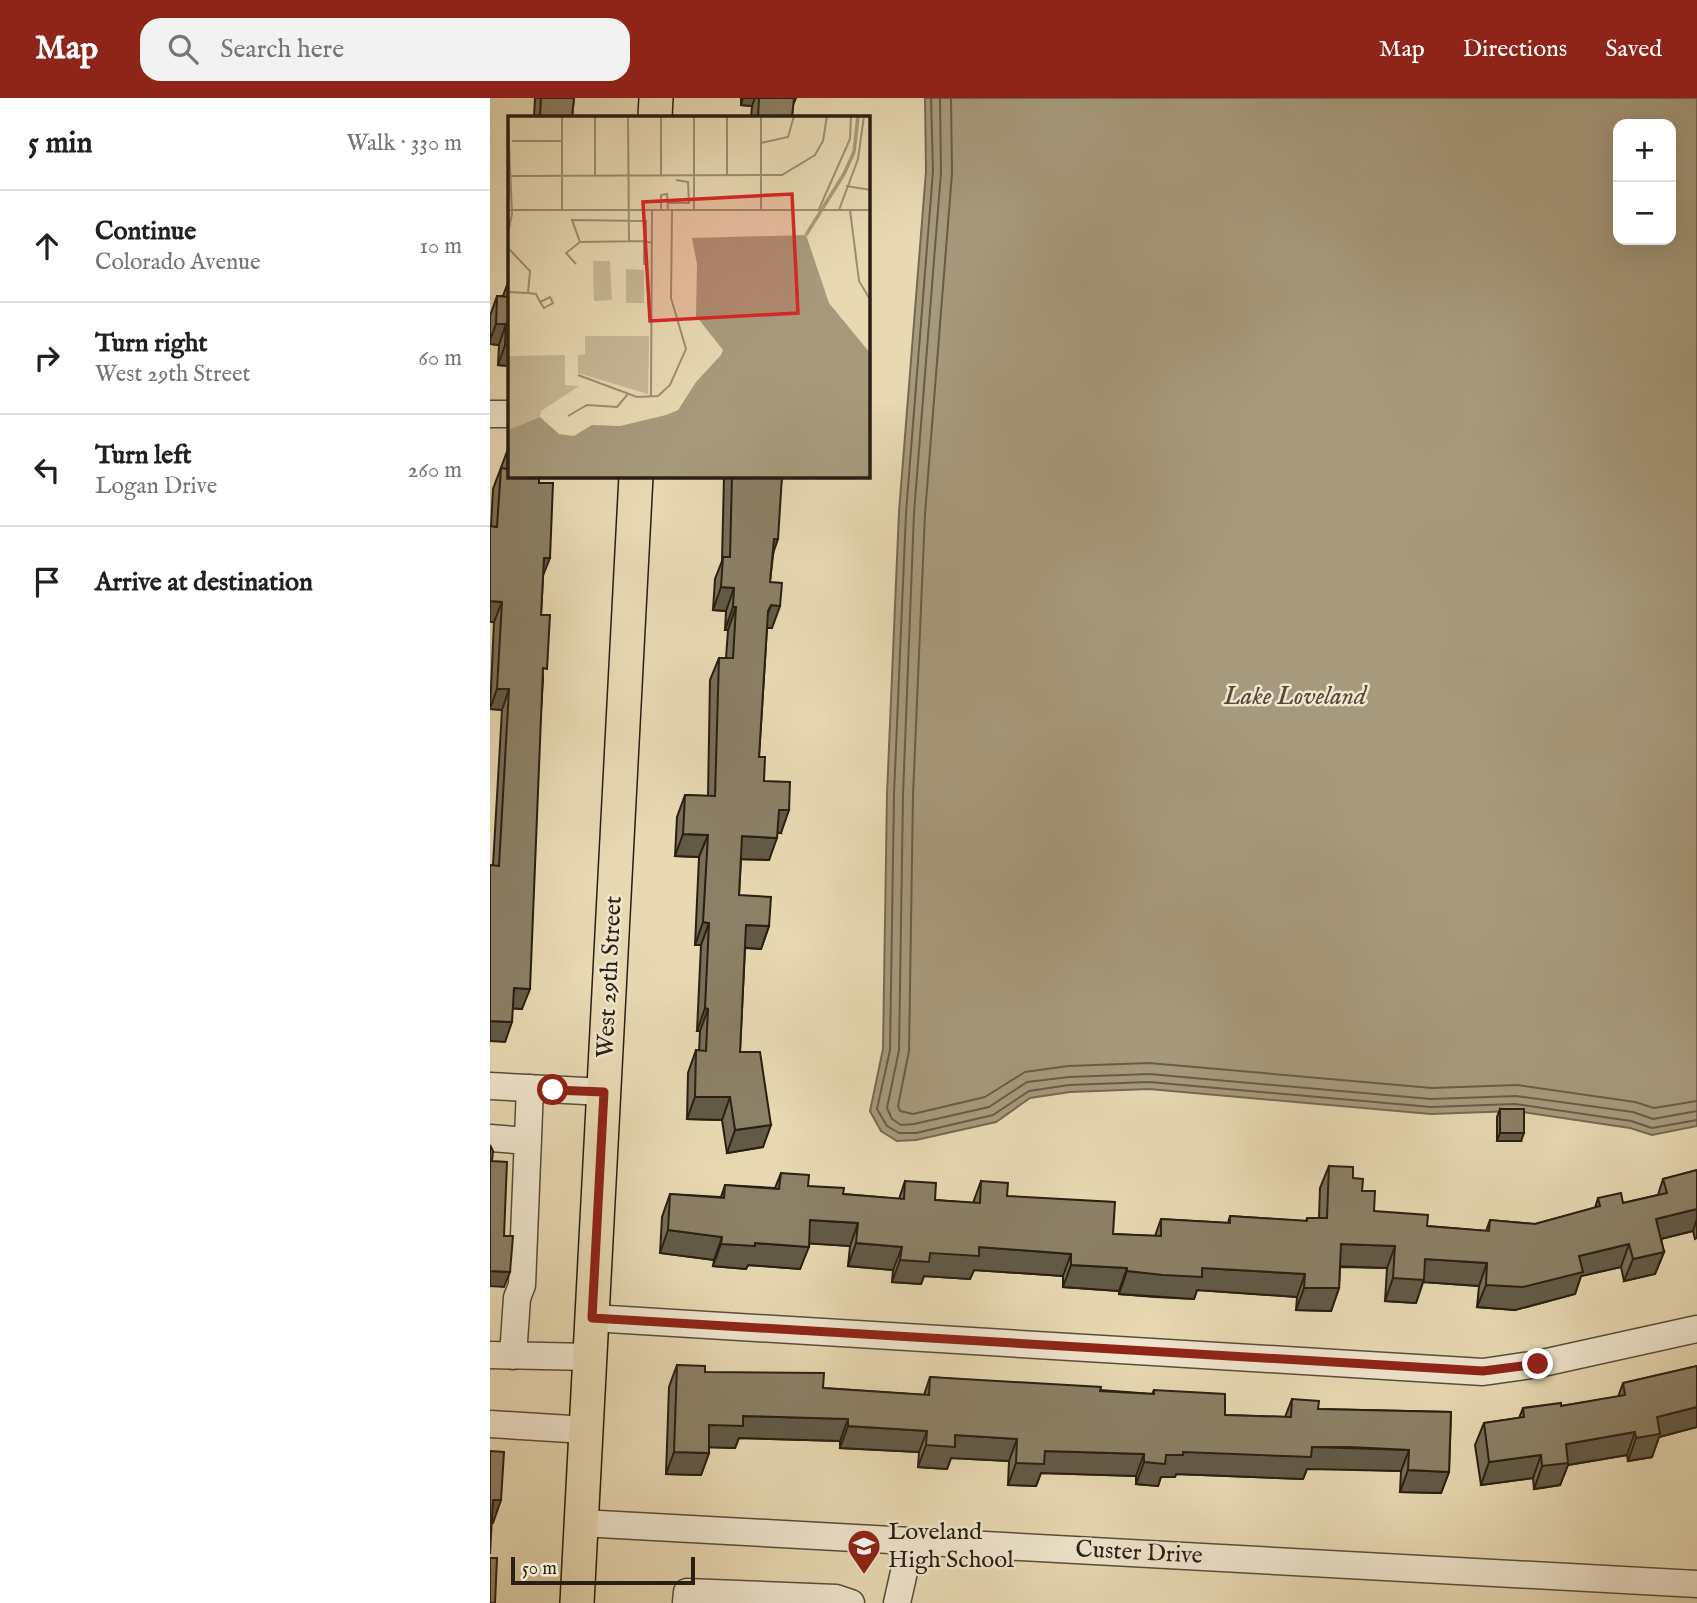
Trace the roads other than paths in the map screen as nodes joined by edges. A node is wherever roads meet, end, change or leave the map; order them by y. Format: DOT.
graph roads {
  1 [pos="656,98"];
  2 [pos="655,116"];
  3 [pos="490,414"];
  4 [pos="508,414"];
  5 [pos="636,478"];
  6 [pos="490,1086"];
  7 [pos="530,1088"];
  8 [pos="604,1092"];
  9 [pos="490,1139"];
  10 [pos="528,1141"];
  11 [pos="592,1318"];
  12 [pos="1697,1329"];
  13 [pos="502,1355"];
  14 [pos="590,1357"];
  15 [pos="490,1424"];
  16 [pos="586,1430"];
  17 [pos="581,1523"];
  18 [pos="911,1541"];
  19 [pos="1697,1584"];
  20 [pos="577,1603"];
  21 [pos="687,1603"];
  22 [pos="851,1603"];
  23 [pos="897,1603"];
  1 -- 2 [label="main road"];
  3 -- 4 [label="street"];
  5 -- 8 [label="main road, West 29th Street"];
  6 -- 7 [label="street"];
  7 -- 8 [label="street"];
  7 -- 10 [label="street"];
  8 -- 11 [label="main road, West 29th Street"];
  9 -- 10 [label="street"];
  10 -- 13 [label="street"];
  11 -- 12 [label="street"];
  11 -- 14 [label="main road, West 29th Street"];
  13 -- 14 [label="street"];
  14 -- 16 [label="main road, West 29th Street"];
  15 -- 16 [label="street"];
  16 -- 17 [label="main road, West 29th Street"];
  17 -- 18 [label="street, Custer Drive"];
  17 -- 20 [label="main road, West 29th Street"];
  18 -- 19 [label="street, Custer Drive"];
  18 -- 23 [label="street"];
  21 -- 22 [label="street"];
}
